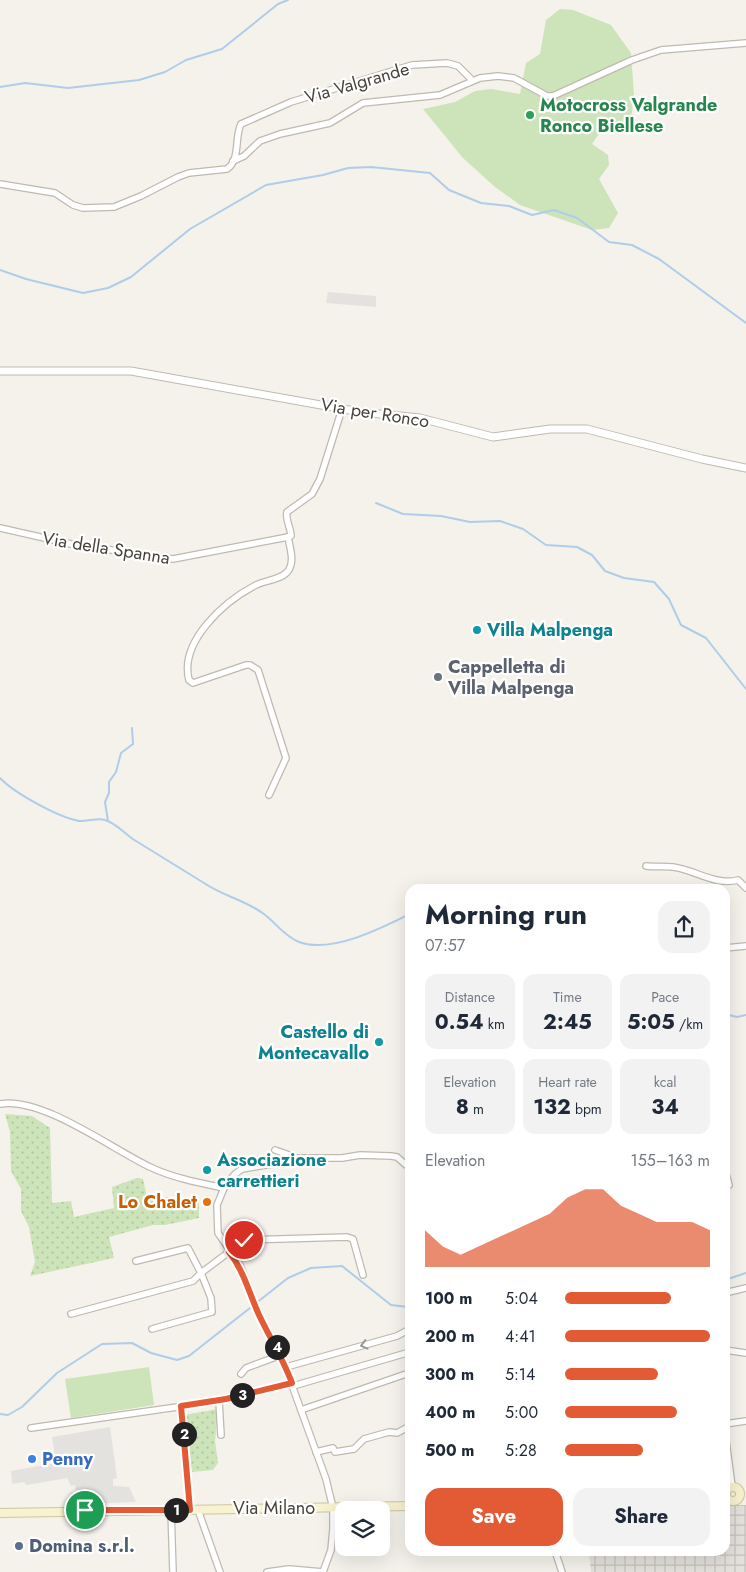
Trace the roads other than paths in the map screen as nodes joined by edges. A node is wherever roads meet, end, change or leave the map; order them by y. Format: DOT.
graph roads {
  1 [pos="746,43"];
  2 [pos="472,80"];
  3 [pos="233,161"];
  4 [pos="0,184"];
  5 [pos="0,371"];
  6 [pos="342,409"];
  7 [pos="746,468"];
  8 [pos="0,528"];
  9 [pos="288,537"];
  10 [pos="269,795"];
  11 [pos="646,866"];
  12 [pos="746,888"];
  13 [pos="746,947"];
  14 [pos="730,948"];
  15 [pos="0,1104"];
  16 [pos="275,1150"];
  17 [pos="291,1158"];
  18 [pos="405,1164"];
  19 [pos="224,1188"];
  20 [pos="229,1252"];
  21 [pos="136,1261"];
  22 [pos="201,1274"];
  23 [pos="363,1275"];
  24 [pos="746,1288"];
  25 [pos="730,1292"];
  26 [pos="71,1314"];
  27 [pos="152,1329"];
  28 [pos="405,1332"];
  29 [pos="730,1351"];
  30 [pos="405,1353"];
  31 [pos="746,1353"];
  32 [pos="281,1355"];
  33 [pos="286,1367"];
  34 [pos="241,1374"];
  35 [pos="405,1374"];
  36 [pos="292,1384"];
  37 [pos="219,1400"];
  38 [pos="181,1406"];
  39 [pos="301,1410"];
  40 [pos="746,1421"];
  41 [pos="730,1423"];
  42 [pos="31,1428"];
  43 [pos="405,1428"];
  44 [pos="221,1435"];
  45 [pos="316,1452"];
  46 [pos="730,1471"];
  47 [pos="732,1486"];
  48 [pos="743,1497"];
  49 [pos="730,1500"];
  50 [pos="405,1506"];
  51 [pos="333,1508"];
  52 [pos="171,1510"];
  53 [pos="194,1510"];
  54 [pos="0,1513"];
  55 [pos="557,1556"];
  56 [pos="173,1572"];
  57 [pos="220,1572"];
  58 [pos="267,1572"];
  59 [pos="323,1572"];
  60 [pos="562,1572"];
  1 -- 2 [label="street"];
  2 -- 3 [label="street"];
  2 -- 3 [label="street, Via Valgrande"];
  3 -- 4 [label="street"];
  5 -- 6 [label="street, Via per Ronco"];
  6 -- 7 [label="street, Via per Ronco"];
  6 -- 9 [label="street"];
  8 -- 9 [label="street, Via della Spanna"];
  9 -- 10 [label="street"];
  11 -- 12 [label="street"];
  13 -- 14 [label="street"];
  15 -- 19 [label="street"];
  16 -- 17 [label="street"];
  17 -- 18 [label="street"];
  17 -- 19 [label="street"];
  19 -- 20 [label="street"];
  20 -- 22 [label="street"];
  20 -- 23 [label="street"];
  20 -- 32 [label="street"];
  21 -- 22 [label="street"];
  22 -- 26 [label="street"];
  22 -- 27 [label="street"];
  24 -- 25 [label="street"];
  28 -- 33 [label="street, one-way"];
  29 -- 31 [label="street"];
  30 -- 36 [label="street"];
  32 -- 33 [label="street"];
  32 -- 34 [label="street"];
  33 -- 36 [label="street"];
  35 -- 39 [label="street"];
  36 -- 37 [label="street"];
  36 -- 39 [label="street"];
  37 -- 38 [label="street"];
  37 -- 44 [label="street"];
  38 -- 42 [label="street"];
  38 -- 53 [label="street"];
  39 -- 45 [label="street"];
  40 -- 41 [label="street"];
  43 -- 45 [label="street"];
  45 -- 51 [label="street"];
  46 -- 47 [label="street"];
  47 -- 48 [label="main road"];
  48 -- 49 [label="main road"];
  50 -- 51 [label="main road, Via Milano"];
  51 -- 53 [label="main road, Via Milano"];
  51 -- 59 [label="street"];
  52 -- 53 [label="main road, Via Milano"];
  52 -- 54 [label="main road, Via Milano"];
  52 -- 56 [label="street"];
  53 -- 57 [label="street"];
  55 -- 60 [label="street"];
  58 -- 59 [label="street"];
}
